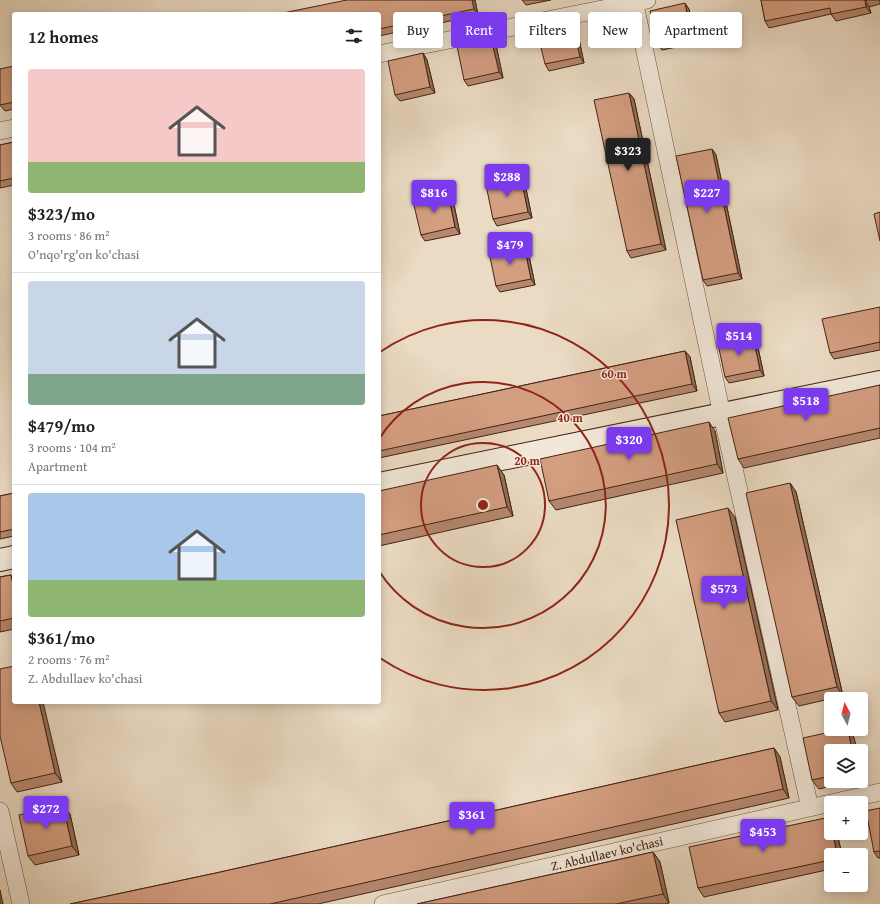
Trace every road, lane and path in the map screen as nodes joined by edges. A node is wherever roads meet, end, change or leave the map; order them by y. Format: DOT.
graph roads {
  1 [pos="639,1"];
  2 [pos="381,54"];
  3 [pos="12,128"];
  4 [pos="0,131"];
  5 [pos="880,382"];
  6 [pos="722,415"];
  7 [pos="381,484"];
  8 [pos="12,557"];
  9 [pos="0,560"];
  10 [pos="880,792"];
  11 [pos="862,796"];
  12 [pos="824,805"];
  13 [pos="810,808"];
  14 [pos="0,811"];
  15 [pos="21,904"];
  16 [pos="384,904"];
  1 -- 2 [label="street"];
  1 -- 6 [label="street"];
  3 -- 4 [label="street"];
  5 -- 6 [label="main road"];
  6 -- 7 [label="main road"];
  6 -- 13 [label="street"];
  8 -- 9 [label="main road"];
  10 -- 11 [label="street, Z. Abdullaev ko'chasi"];
  12 -- 13 [label="street, Z. Abdullaev ko'chasi"];
  13 -- 16 [label="street, Z. Abdullaev ko'chasi"];
  14 -- 15 [label="street"];
}
